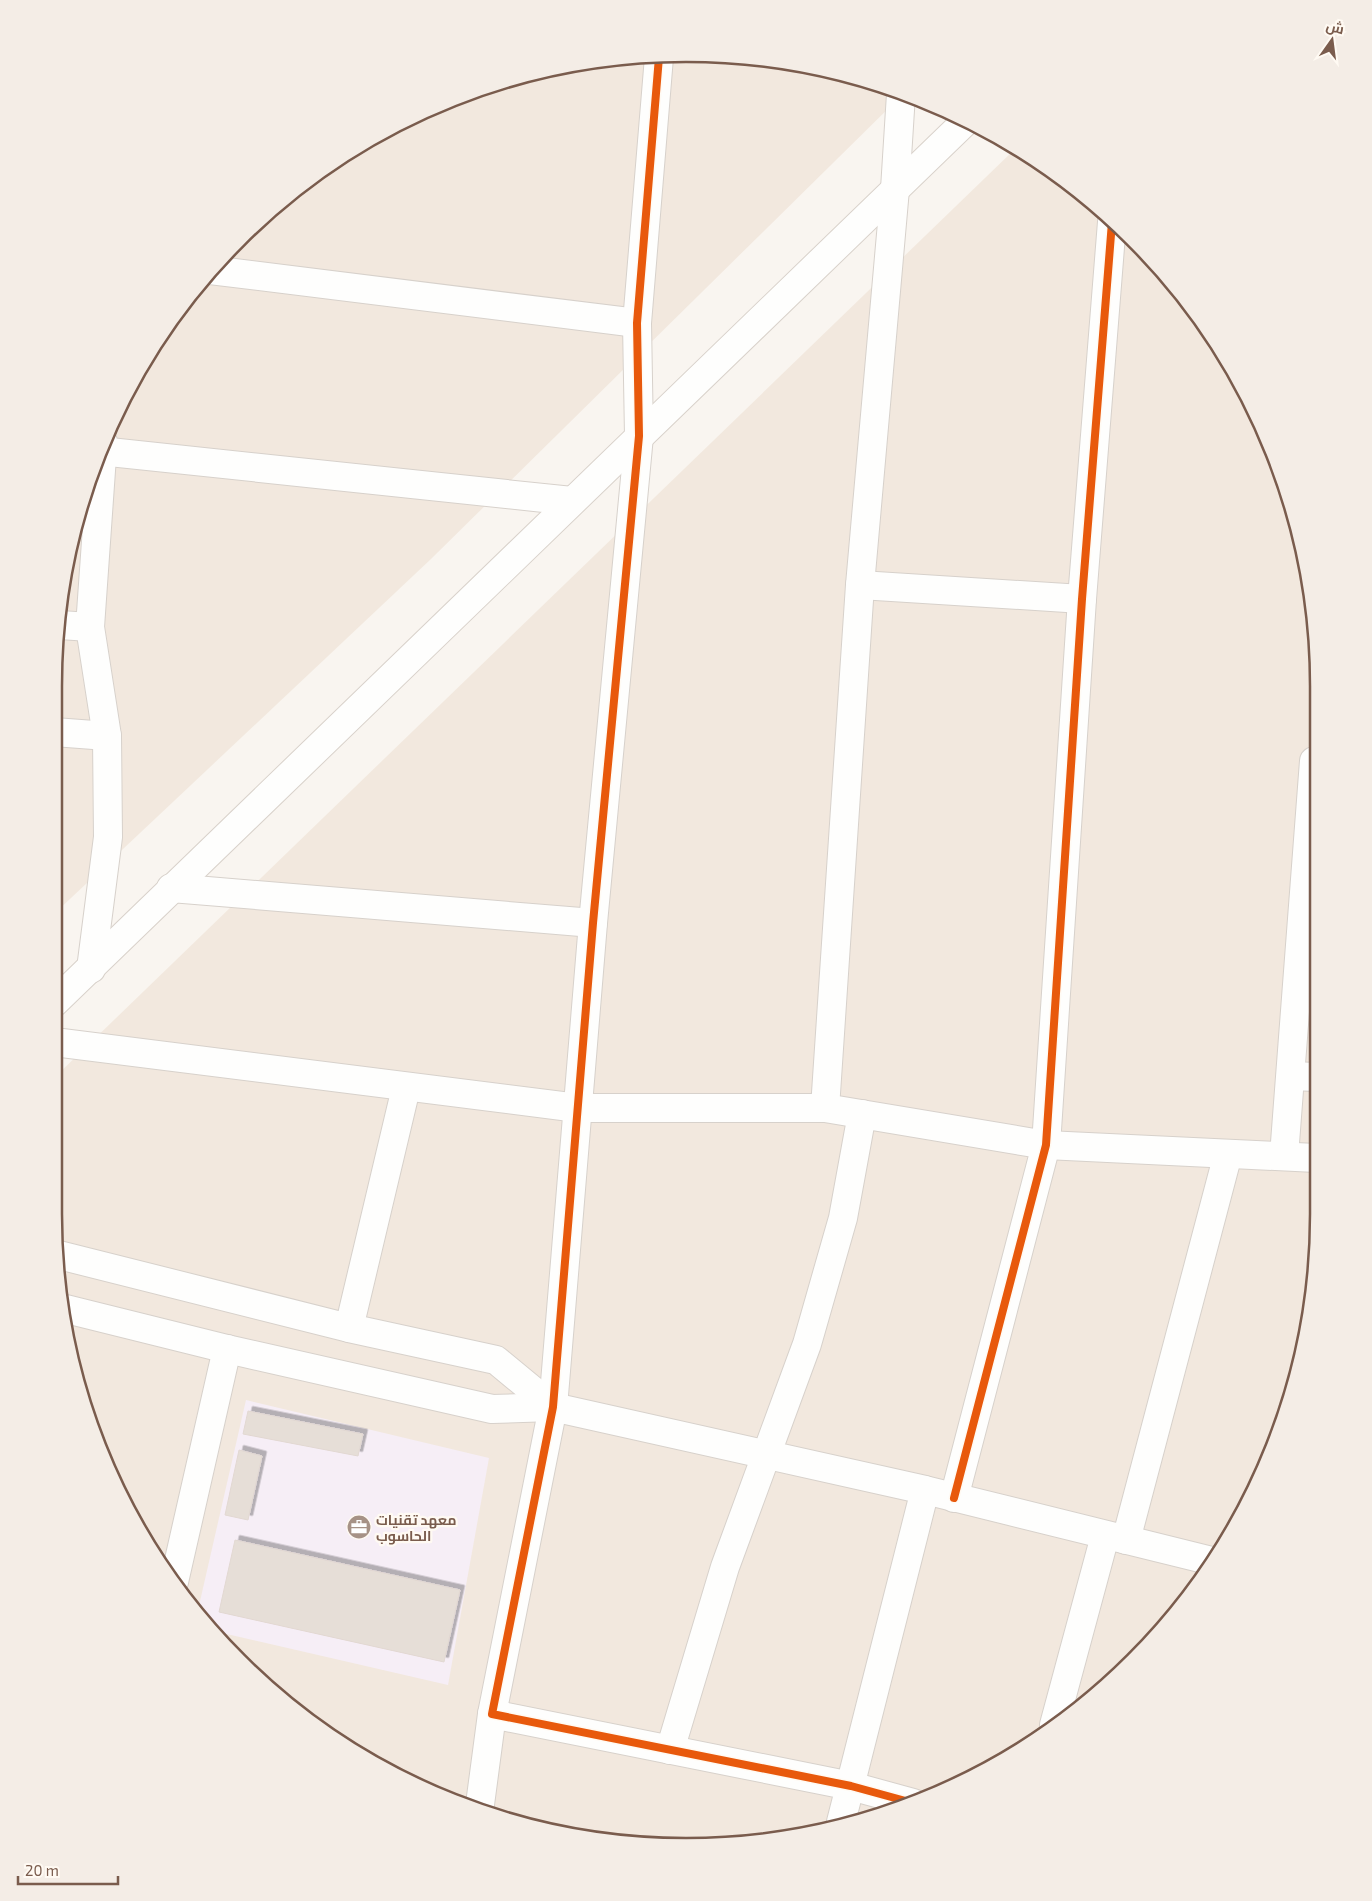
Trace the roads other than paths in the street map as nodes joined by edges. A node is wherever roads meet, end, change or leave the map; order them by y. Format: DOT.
graph roads {
  1 [pos="658,63"];
  2 [pos="901,101"];
  3 [pos="960,126"];
  4 [pos="895,189"];
  5 [pos="1111,230"];
  6 [pos="220,271"];
  7 [pos="637,323"];
  8 [pos="639,436"];
  9 [pos="109,449"];
  10 [pos="100,474"];
  11 [pos="572,501"];
  12 [pos="860,586"];
  13 [pos="1082,599"];
  14 [pos="66,625"];
  15 [pos="90,627"];
  16 [pos="62,733"];
  17 [pos="107,736"];
  18 [pos="1310,876"];
  19 [pos="171,888"];
  20 [pos="593,923"];
  21 [pos="91,969"];
  22 [pos="62,996"];
  23 [pos="62,1043"];
  24 [pos="1303,1077"];
  25 [pos="406,1088"];
  26 [pos="578,1108"];
  27 [pos="824,1108"];
  28 [pos="862,1114"];
  29 [pos="1046,1145"];
  30 [pos="1228,1154"];
  31 [pos="1284,1156"];
  32 [pos="1310,1158"];
  33 [pos="64,1256"];
  34 [pos="70,1310"];
  35 [pos="349,1328"];
  36 [pos="227,1349"];
  37 [pos="553,1407"];
  38 [pos="766,1455"];
  39 [pos="925,1490"];
  40 [pos="954,1498"];
  41 [pos="1115,1538"];
  42 [pos="1205,1559"];
  43 [pos="176,1573"];
  44 [pos="492,1714"];
  45 [pos="1057,1716"];
  46 [pos="670,1750"];
  47 [pos="851,1786"];
  48 [pos="901,1800"];
  49 [pos="480,1803"];
  50 [pos="842,1818"];
  1 -- 7 [label="street"];
  2 -- 4 [label="street"];
  3 -- 4 [label="street"];
  4 -- 8 [label="street"];
  4 -- 12 [label="street"];
  5 -- 13 [label="street"];
  6 -- 7 [label="street"];
  7 -- 8 [label="street"];
  8 -- 11 [label="street"];
  8 -- 20 [label="street"];
  9 -- 11 [label="street"];
  10 -- 15 [label="street"];
  11 -- 19 [label="street"];
  12 -- 13 [label="street"];
  12 -- 27 [label="street"];
  13 -- 29 [label="street"];
  14 -- 15 [label="street"];
  15 -- 17 [label="street"];
  16 -- 17 [label="street"];
  17 -- 21 [label="street"];
  18 -- 24 [label="street"];
  19 -- 20 [label="street"];
  19 -- 21 [label="street"];
  20 -- 26 [label="street"];
  21 -- 22 [label="street"];
  23 -- 25 [label="street"];
  24 -- 31 [label="street"];
  25 -- 26 [label="street"];
  25 -- 35 [label="street"];
  26 -- 27 [label="street"];
  26 -- 37 [label="street"];
  27 -- 28 [label="street"];
  28 -- 29 [label="street"];
  28 -- 38 [label="street"];
  29 -- 30 [label="street"];
  29 -- 40 [label="street"];
  30 -- 31 [label="street"];
  30 -- 41 [label="street"];
  31 -- 32 [label="street"];
  33 -- 35 [label="street"];
  34 -- 36 [label="street"];
  35 -- 37 [label="street"];
  36 -- 37 [label="street"];
  36 -- 43 [label="street"];
  37 -- 38 [label="street"];
  37 -- 44 [label="street"];
  38 -- 39 [label="street"];
  38 -- 46 [label="street"];
  39 -- 40 [label="street"];
  39 -- 47 [label="street"];
  40 -- 41 [label="street"];
  41 -- 42 [label="street"];
  41 -- 45 [label="street"];
  44 -- 46 [label="street"];
  44 -- 49 [label="street"];
  46 -- 47 [label="street"];
  47 -- 48 [label="street"];
  47 -- 50 [label="street"];
}
